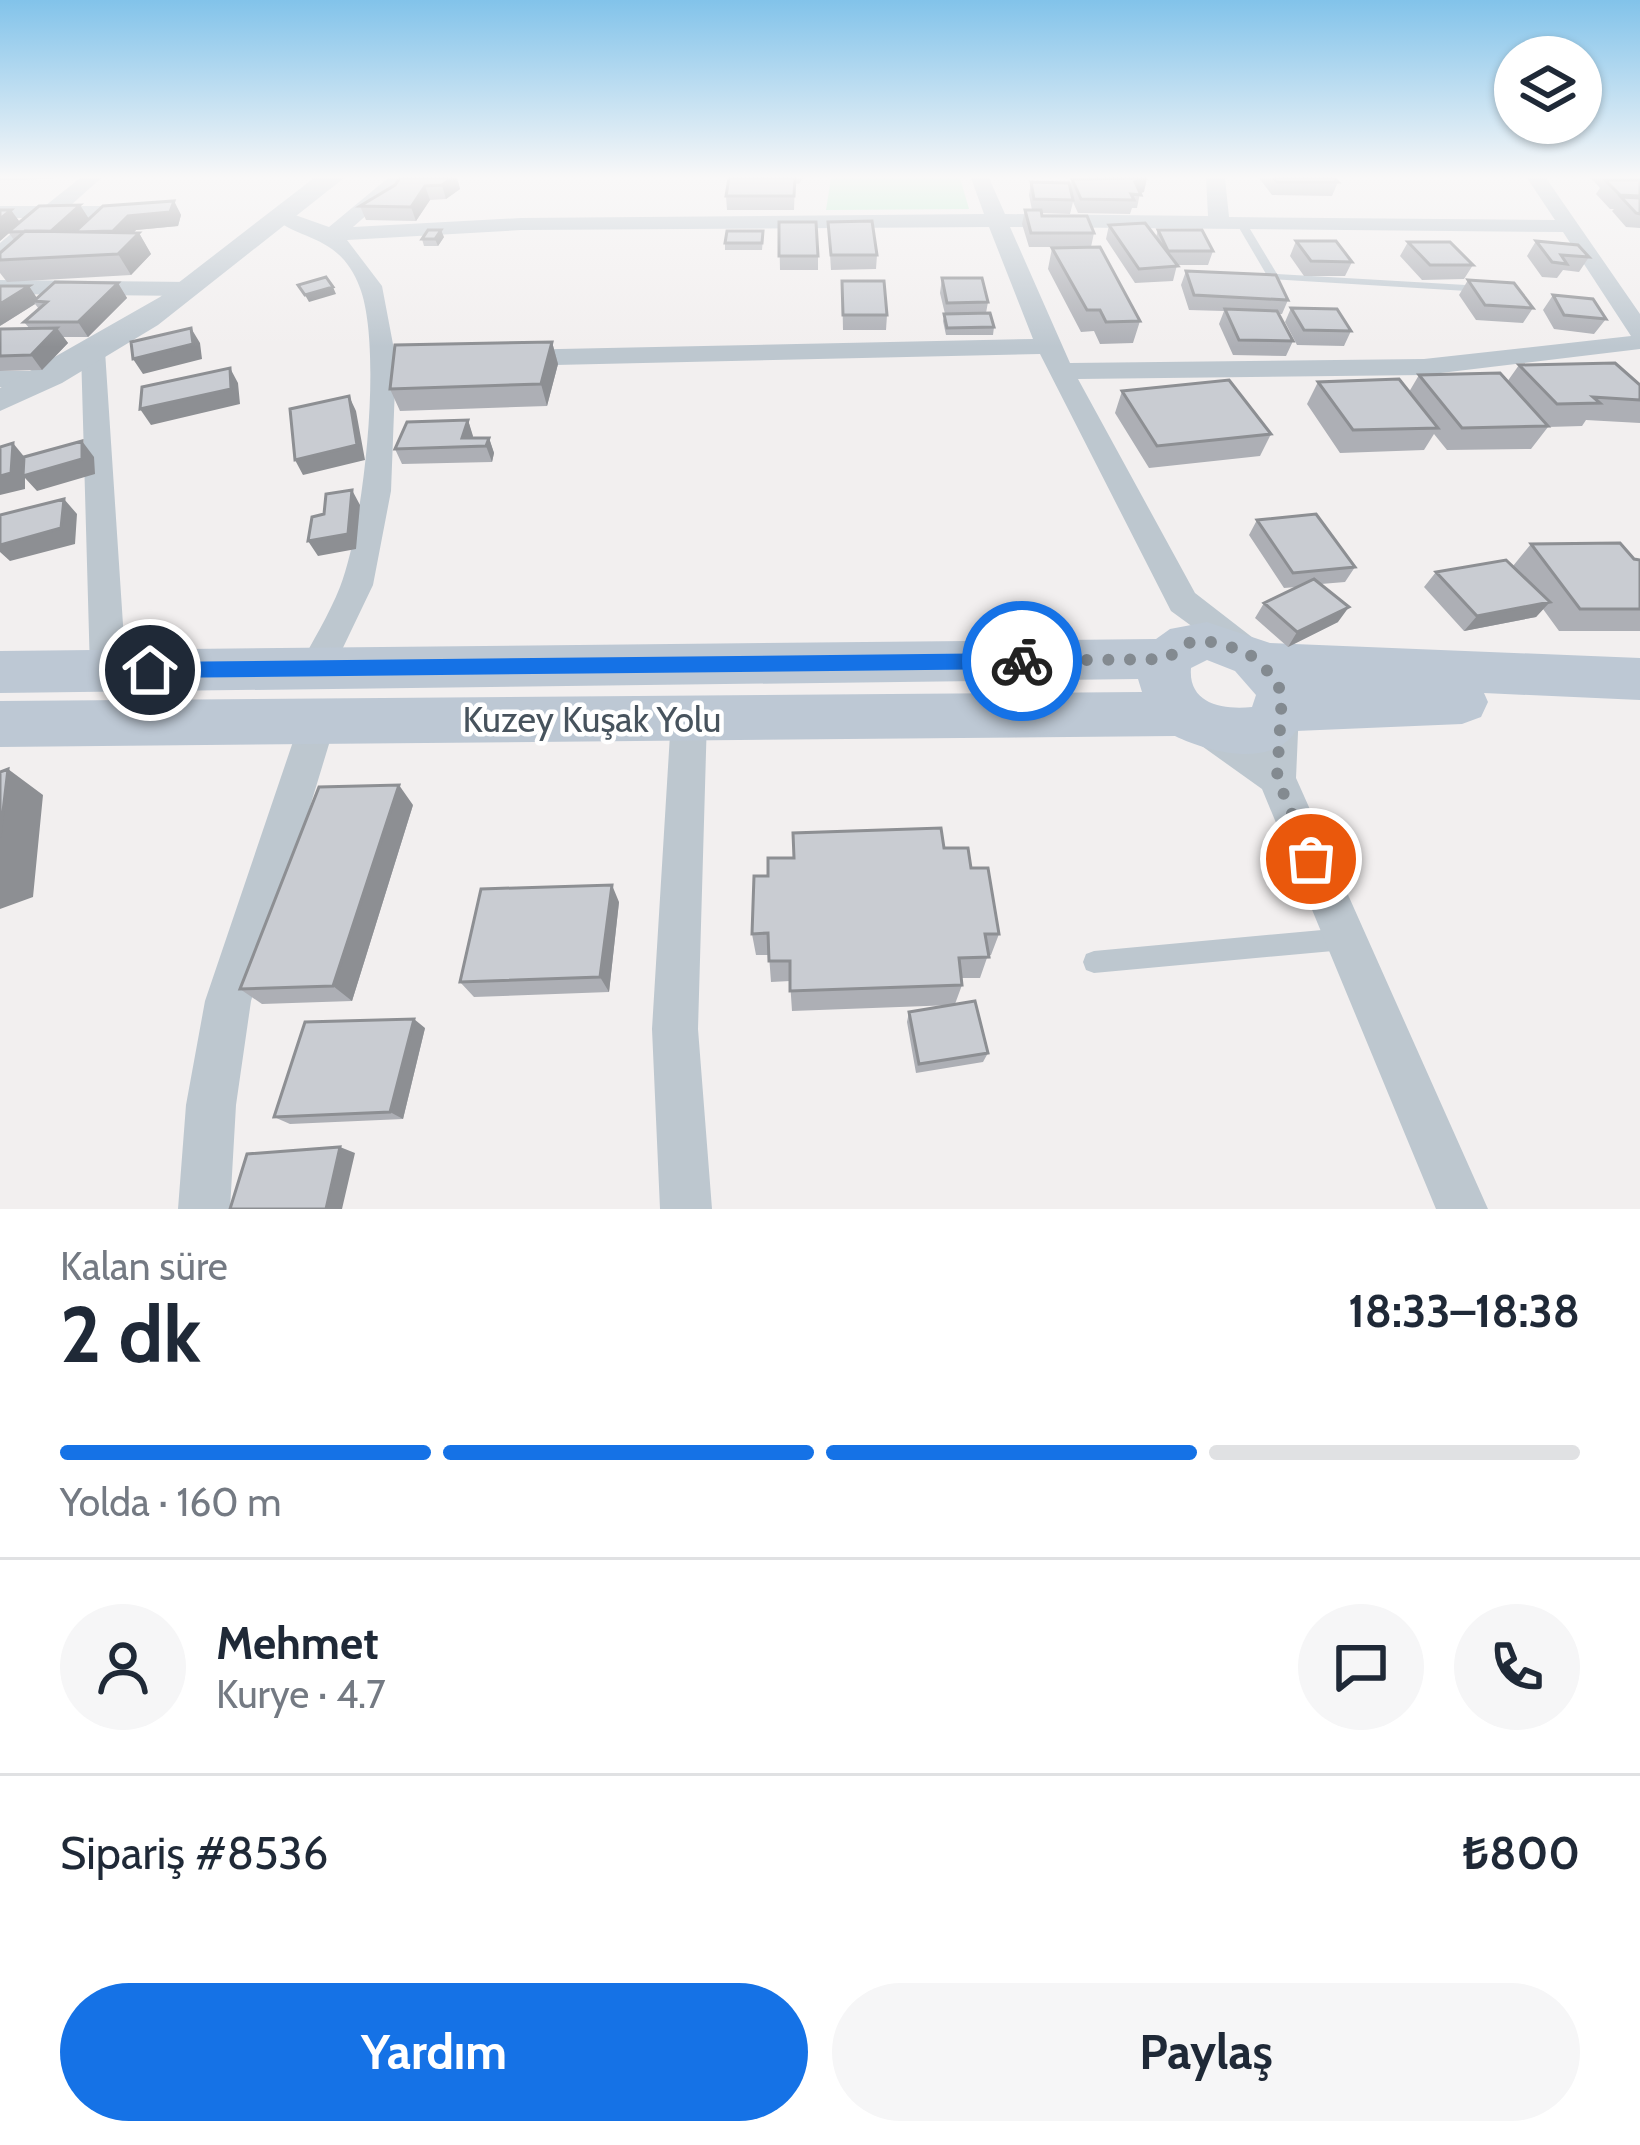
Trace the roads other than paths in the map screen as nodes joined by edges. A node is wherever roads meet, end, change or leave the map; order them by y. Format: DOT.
graph roads {
  1 [pos="258,234"];
  2 [pos="342,234"];
  3 [pos="1003,234"];
  4 [pos="1240,234"];
  5 [pos="1574,234"];
  6 [pos="332,235"];
  7 [pos="0,287"];
  8 [pos="191,289"];
  9 [pos="1492,290"];
  10 [pos="1640,332"];
  11 [pos="1640,342"];
  12 [pos="93,351"];
  13 [pos="476,359"];
  14 [pos="1054,359"];
  15 [pos="0,379"];
  16 [pos="45,380"];
  17 [pos="0,401"];
  18 [pos="1174,637"];
  19 [pos="108,670"];
  20 [pos="0,672"];
  21 [pos="1640,679"];
  22 [pos="1280,683"];
  23 [pos="317,695"];
  24 [pos="1640,709"];
  25 [pos="689,718"];
  26 [pos="1192,719"];
  27 [pos="0,724"];
  28 [pos="1277,778"];
  29 [pos="1345,939"];
  30 [pos="1094,962"];
  31 [pos="203,1209"];
  32 [pos="686,1209"];
  33 [pos="1462,1209"];
  1 -- 8 [label="street"];
  2 -- 6 [label="street"];
  3 -- 14 [label="street"];
  4 -- 9 [label="lane"];
  5 -- 10 [label="street"];
  6 -- 23 [label="street"];
  7 -- 8 [label="street"];
  8 -- 12 [label="street"];
  11 -- 14 [label="street"];
  12 -- 16 [label="street"];
  12 -- 19 [label="street"];
  13 -- 14 [label="street"];
  14 -- 18 [label="street"];
  15 -- 16 [label="street"];
  16 -- 17 [label="street"];
  18 -- 22 [label="main road, Kuzey Kuşak Yolu"];
  18 -- 23 [label="main road, Kuzey Kuşak Yolu"];
  18 -- 26 [label="main road"];
  19 -- 20 [label="main road, Kuzey Kuşak Yolu"];
  19 -- 23 [label="main road, Kuzey Kuşak Yolu"];
  21 -- 22 [label="main road"];
  22 -- 24 [label="main road"];
  22 -- 26 [label="main road, Kuzey Kuşak Yolu"];
  22 -- 28 [label="street"];
  23 -- 25 [label="main road, Kuzey Kuşak Yolu"];
  23 -- 27 [label="main road, Kuzey Kuşak Yolu"];
  23 -- 31 [label="street"];
  25 -- 26 [label="main road, Kuzey Kuşak Yolu"];
  25 -- 32 [label="street"];
  26 -- 28 [label="street"];
  28 -- 29 [label="street"];
  29 -- 30 [label="lane"];
  29 -- 33 [label="street"];
}
